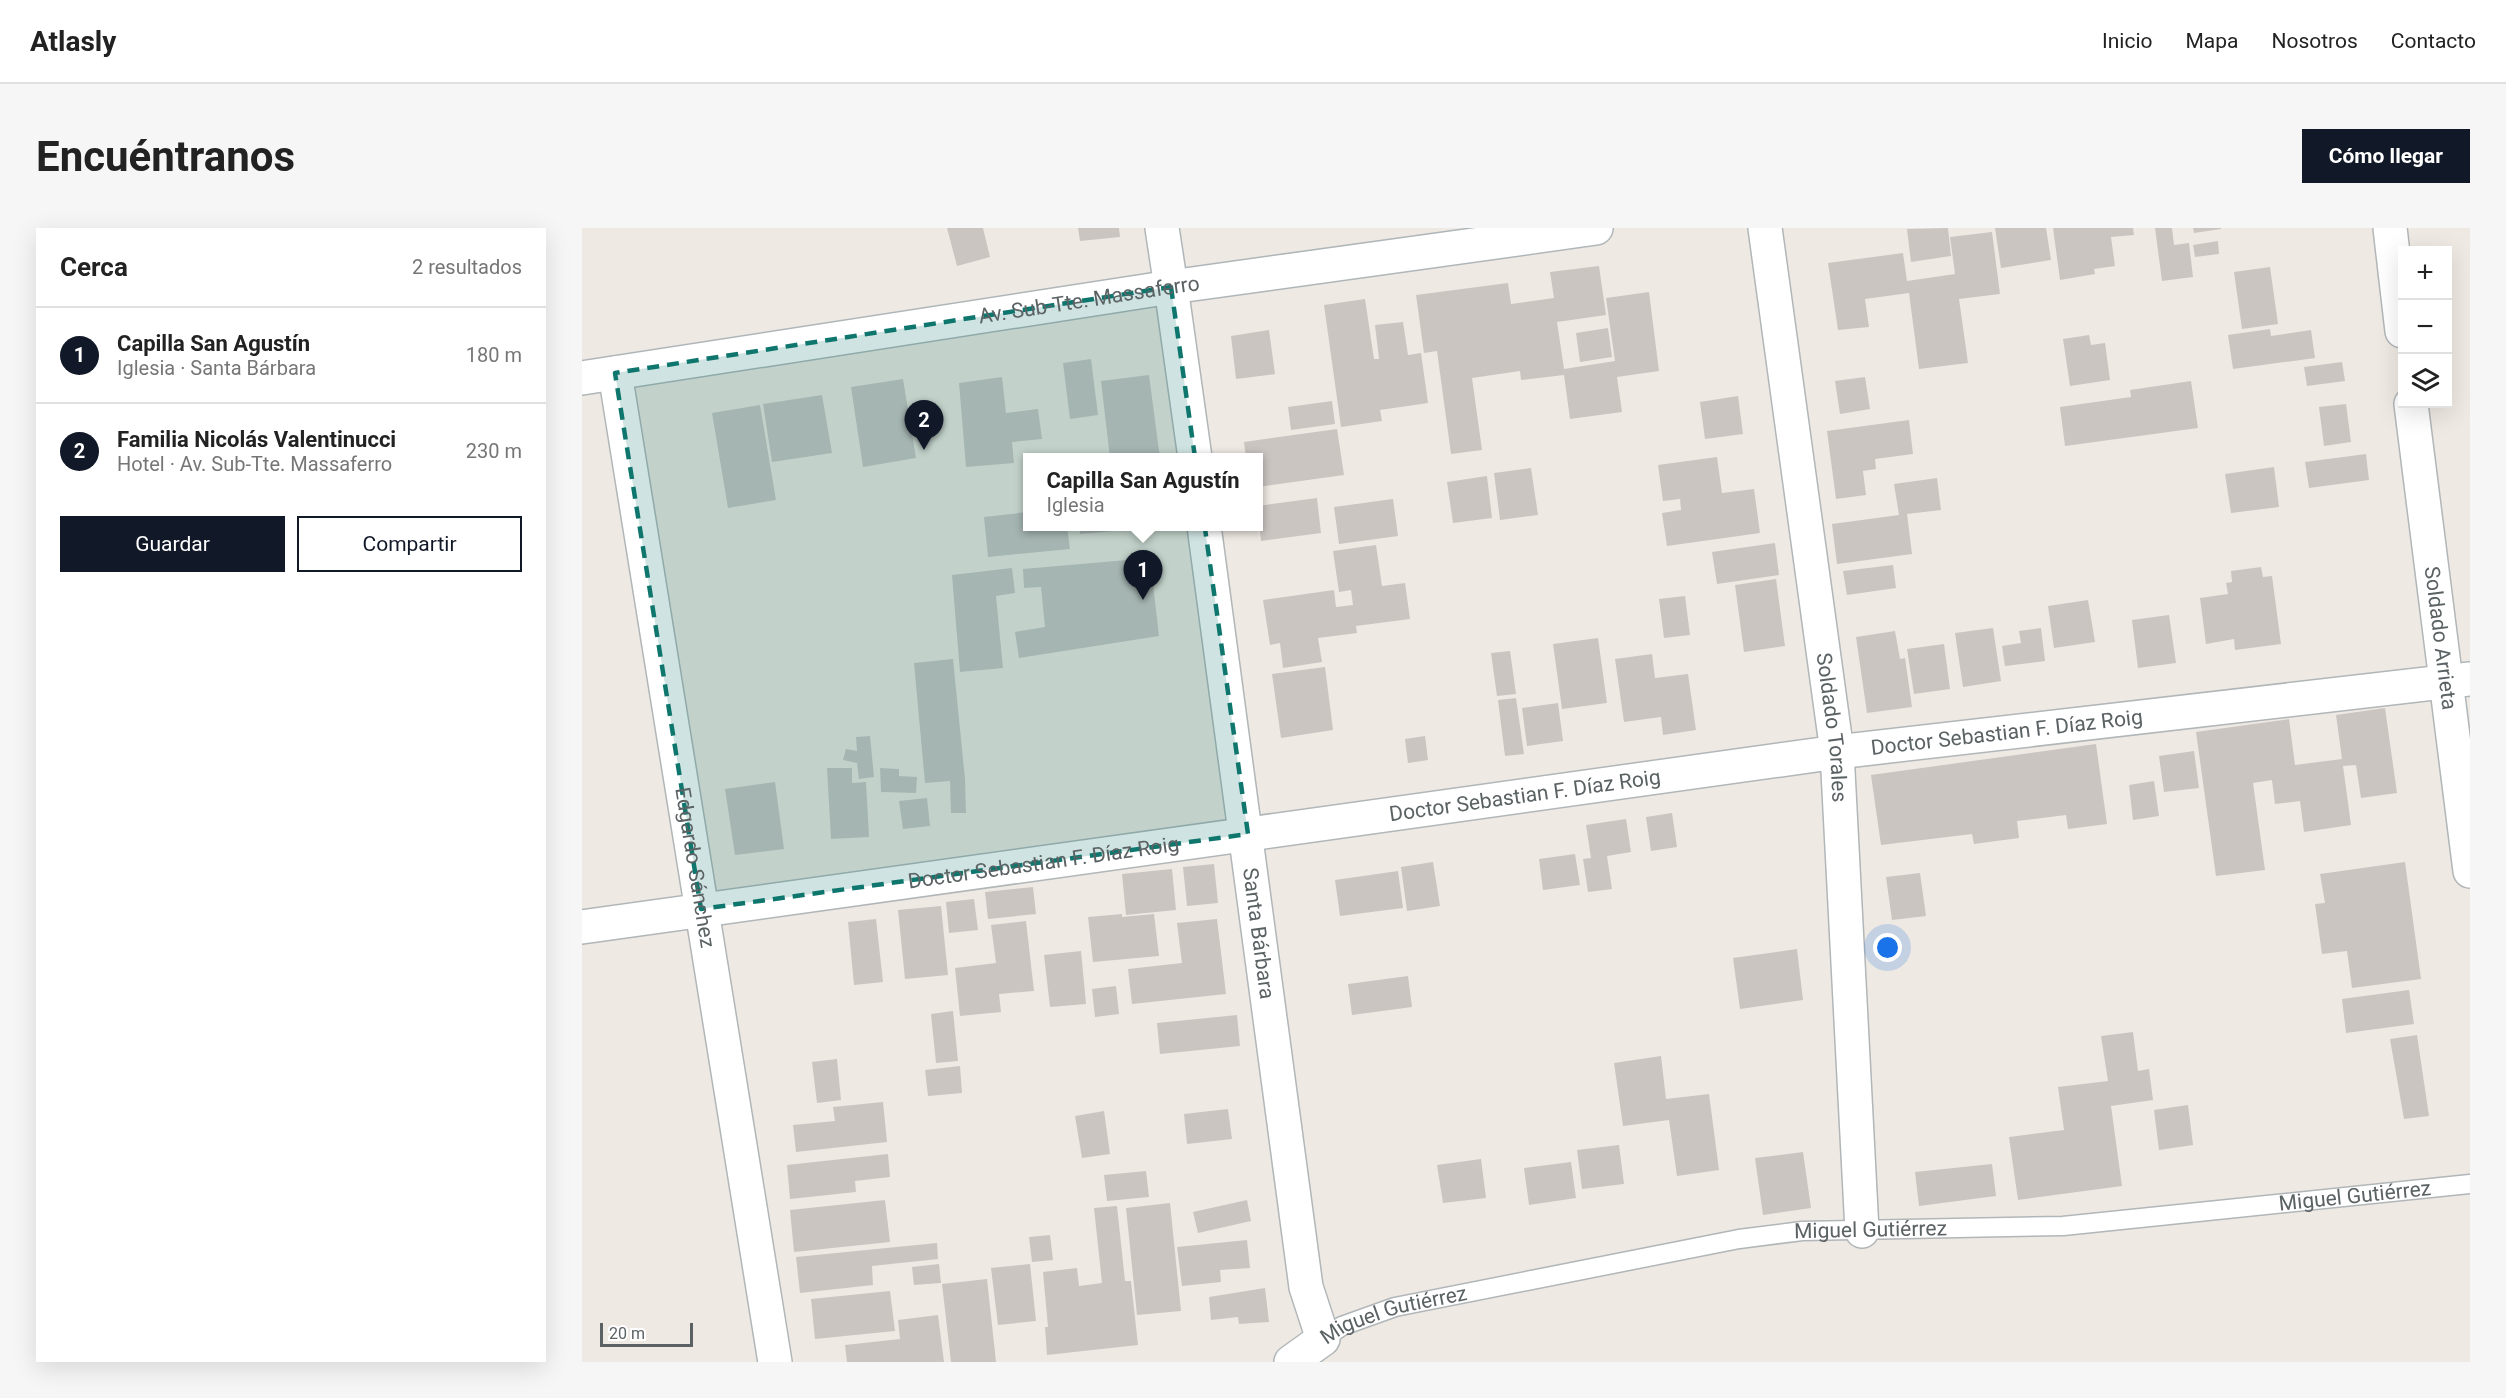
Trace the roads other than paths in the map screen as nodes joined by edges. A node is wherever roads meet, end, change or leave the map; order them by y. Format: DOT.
graph roads {
  1 [pos="1162,228"];
  2 [pos="1596,228"];
  3 [pos="1765,228"];
  4 [pos="2390,228"];
  5 [pos="1465,238"];
  6 [pos="1171,287"];
  7 [pos="2399,300"];
  8 [pos="615,373"];
  9 [pos="582,378"];
  10 [pos="2412,408"];
  11 [pos="1194,453"];
  12 [pos="1205,531"];
  13 [pos="2458,681"];
  14 [pos="1837,752"];
  15 [pos="1248,834"];
  16 [pos="2470,871"];
  17 [pos="701,909"];
  18 [pos="582,927"];
  19 [pos="2470,1184"];
  20 [pos="1862,1231"];
  21 [pos="1323,1339"];
  22 [pos="775,1362"];
  23 [pos="1291,1362"];
  1 -- 6 [label="street"];
  2 -- 5 [label="street, Av. Sub-Tte. Massaferro"];
  3 -- 14 [label="street, Soldado Torales"];
  4 -- 7 [label="street"];
  5 -- 6 [label="street, Av. Sub-Tte. Massaferro"];
  6 -- 8 [label="street, Av. Sub-Tte. Massaferro"];
  6 -- 11 [label="street"];
  8 -- 9 [label="street, Av. Sub-Tte. Massaferro"];
  8 -- 17 [label="street, Edgardo Sánchez"];
  10 -- 13 [label="street, Soldado Arrieta"];
  12 -- 15 [label="street, Santa Bárbara"];
  13 -- 14 [label="street, Doctor Sebastian F. Díaz Roig"];
  13 -- 16 [label="street, Soldado Arrieta"];
  14 -- 15 [label="street, Doctor Sebastian F. Díaz Roig"];
  14 -- 20 [label="street, Soldado Torales"];
  15 -- 17 [label="street, Doctor Sebastian F. Díaz Roig"];
  15 -- 21 [label="street, Santa Bárbara"];
  17 -- 18 [label="street, Doctor Sebastian F. Díaz Roig"];
  17 -- 22 [label="street, Edgardo Sánchez"];
  19 -- 20 [label="lane, Miguel Gutiérrez"];
  20 -- 21 [label="lane, Miguel Gutiérrez"];
  21 -- 23 [label="street, Miguel Gutiérrez"];
}
